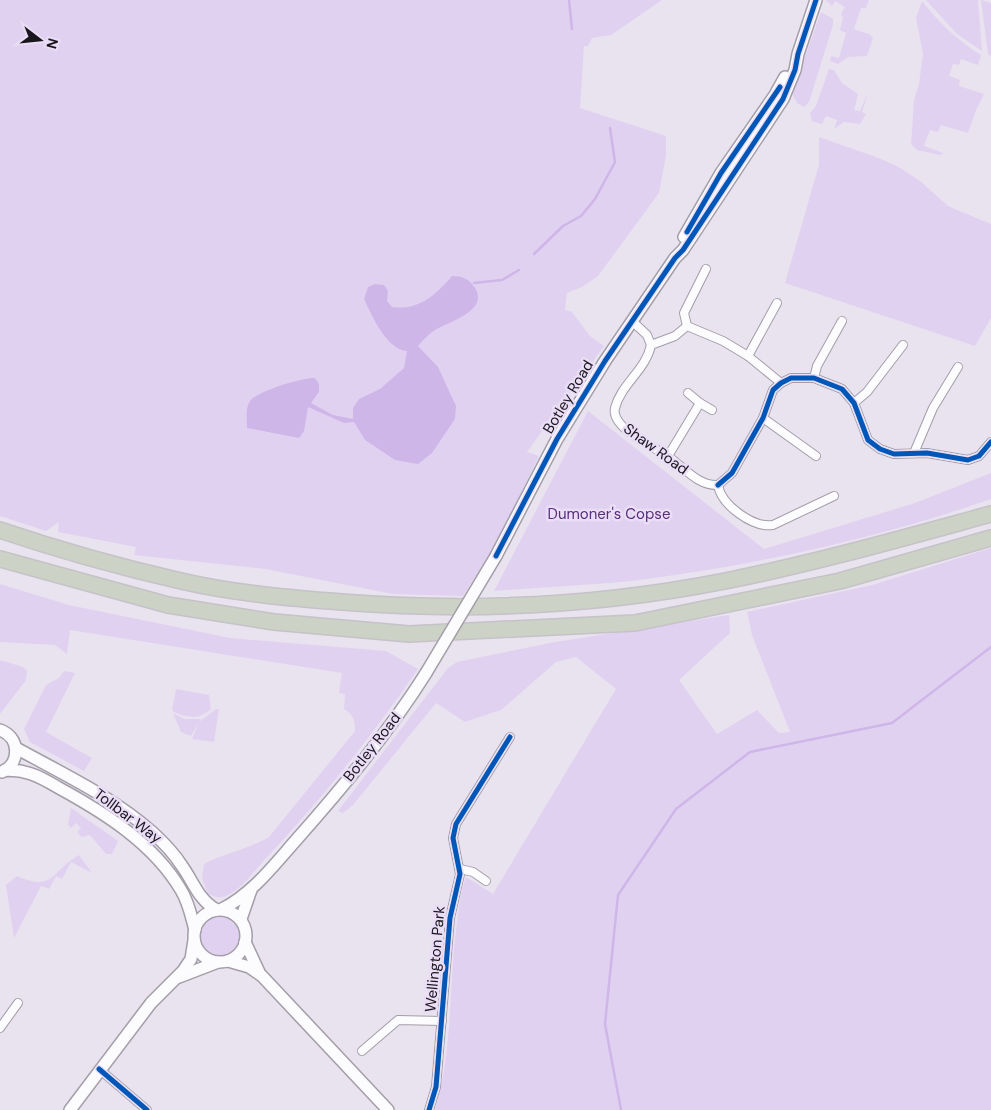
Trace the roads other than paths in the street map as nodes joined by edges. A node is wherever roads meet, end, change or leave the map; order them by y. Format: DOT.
graph roads {
  1 [pos="816,0"];
  2 [pos="706,269"];
  3 [pos="688,283"];
  4 [pos="697,288"];
  5 [pos="777,303"];
  6 [pos="632,321"];
  7 [pos="842,321"];
  8 [pos="687,326"];
  9 [pos="651,345"];
  10 [pos="903,345"];
  11 [pos="748,356"];
  12 [pos="958,367"];
  13 [pos="814,378"];
  14 [pos="781,383"];
  15 [pos="688,393"];
  16 [pos="700,403"];
  17 [pos="854,403"];
  18 [pos="712,410"];
  19 [pos="763,418"];
  20 [pos="991,442"];
  21 [pos="914,453"];
  22 [pos="668,456"];
  23 [pos="816,456"];
  24 [pos="718,485"];
  25 [pos="834,496"];
  26 [pos="991,514"];
  27 [pos="0,530"];
  28 [pos="991,538"];
  29 [pos="0,559"];
  30 [pos="0,730"];
  31 [pos="510,737"];
  32 [pos="16,748"];
  33 [pos="3,772"];
  34 [pos="460,869"];
  35 [pos="486,881"];
  36 [pos="252,889"];
  37 [pos="219,910"];
  38 [pos="241,919"];
  39 [pos="194,935"];
  40 [pos="245,942"];
  41 [pos="224,961"];
  42 [pos="262,976"];
  43 [pos="173,980"];
  44 [pos="18,1003"];
  45 [pos="442,1021"];
  46 [pos="0,1028"];
  47 [pos="362,1051"];
  48 [pos="99,1069"];
  49 [pos="70,1110"];
  50 [pos="147,1110"];
  51 [pos="388,1110"];
  52 [pos="429,1110"];
  1 -- 6 [label="main road, Botley Road"];
  2 -- 4 [label="street"];
  3 -- 4 [label="street"];
  4 -- 8 [label="street"];
  5 -- 11 [label="street"];
  6 -- 9 [label="street"];
  6 -- 36 [label="main road, Botley Road, bridge"];
  7 -- 13 [label="street"];
  8 -- 9 [label="street"];
  8 -- 11 [label="street"];
  9 -- 22 [label="street, Shaw Road"];
  10 -- 17 [label="street"];
  11 -- 14 [label="street"];
  12 -- 21 [label="street"];
  13 -- 14 [label="street"];
  13 -- 17 [label="street"];
  14 -- 19 [label="street"];
  15 -- 16 [label="street"];
  16 -- 18 [label="street"];
  16 -- 22 [label="street"];
  17 -- 21 [label="street"];
  19 -- 23 [label="street"];
  19 -- 24 [label="street"];
  20 -- 21 [label="street"];
  22 -- 24 [label="street, Shaw Road"];
  24 -- 25 [label="street"];
  26 -- 27 [label="highway"];
  28 -- 29 [label="highway"];
  30 -- 32 [label="main road"];
  31 -- 34 [label="street, Wellington Park"];
  32 -- 33 [label="main road"];
  32 -- 37 [label="main road, Tollbar Way"];
  33 -- 39 [label="main road, Tollbar Way"];
  34 -- 35 [label="street"];
  34 -- 45 [label="street, Wellington Park"];
  36 -- 37 [label="main road, Botley Road"];
  36 -- 38 [label="main road, Botley Road"];
  37 -- 38 [label="main road"];
  37 -- 39 [label="main road"];
  38 -- 40 [label="main road"];
  39 -- 41 [label="main road"];
  39 -- 43 [label="main road"];
  40 -- 41 [label="main road"];
  40 -- 42 [label="main road"];
  41 -- 42 [label="main road"];
  41 -- 43 [label="main road"];
  42 -- 51 [label="main road"];
  43 -- 48 [label="main road"];
  44 -- 46 [label="street"];
  45 -- 47 [label="street"];
  45 -- 52 [label="street, Wellington Park"];
  48 -- 49 [label="main road"];
  48 -- 50 [label="street"];
}
